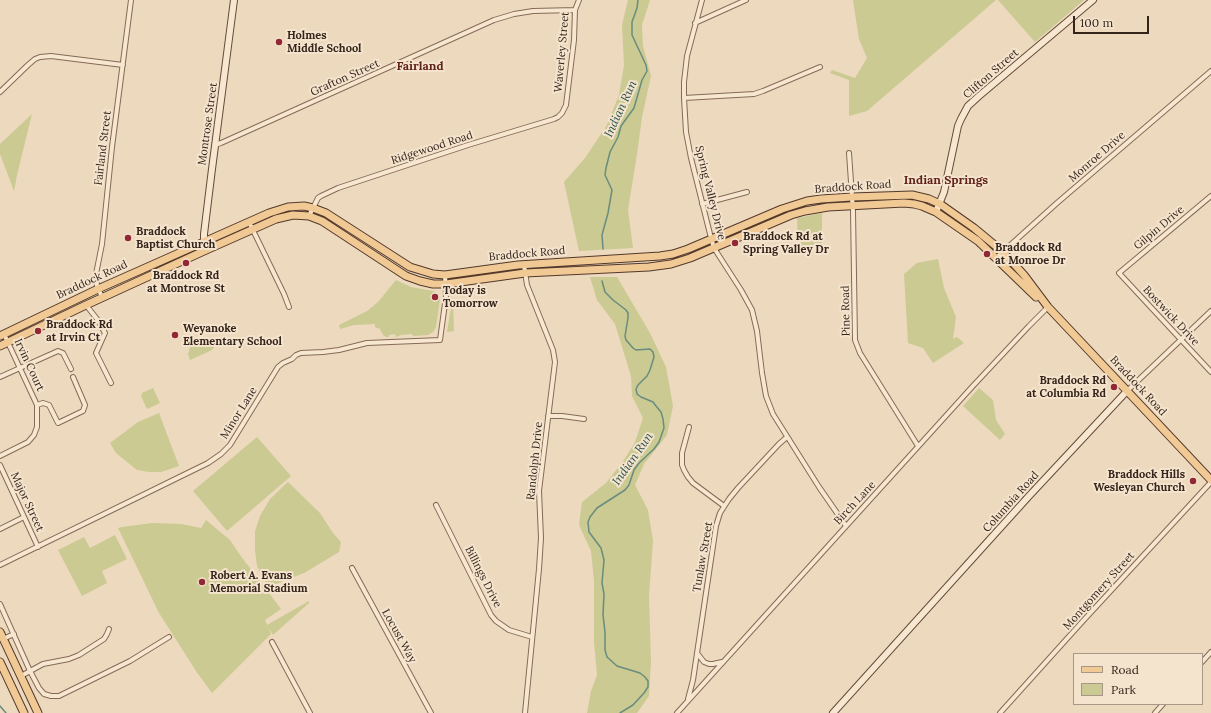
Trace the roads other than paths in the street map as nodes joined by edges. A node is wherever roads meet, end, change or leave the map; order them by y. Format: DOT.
graph roads {
  1 [pos="131,0"];
  2 [pos="234,0"];
  3 [pos="579,0"];
  4 [pos="702,0"];
  5 [pos="746,0"];
  6 [pos="1093,0"];
  7 [pos="575,10"];
  8 [pos="695,23"];
  9 [pos="123,65"];
  10 [pos="820,67"];
  11 [pos="1211,71"];
  12 [pos="0,92"];
  13 [pos="684,98"];
  14 [pos="566,105"];
  15 [pos="215,145"];
  16 [pos="849,153"];
  17 [pos="747,192"];
  18 [pos="1211,196"];
  19 [pos="852,197"];
  20 [pos="702,204"];
  21 [pos="940,204"];
  22 [pos="853,206"];
  23 [pos="313,208"];
  24 [pos="936,212"];
  25 [pos="309,216"];
  26 [pos="249,222"];
  27 [pos="253,230"];
  28 [pos="711,240"];
  29 [pos="204,241"];
  30 [pos="714,248"];
  31 [pos="204,251"];
  32 [pos="1003,252"];
  33 [pos="996,258"];
  34 [pos="524,265"];
  35 [pos="1119,273"];
  36 [pos="525,274"];
  37 [pos="445,275"];
  38 [pos="446,284"];
  39 [pos="98,288"];
  40 [pos="102,297"];
  41 [pos="86,305"];
  42 [pos="289,307"];
  43 [pos="1048,307"];
  44 [pos="1211,311"];
  45 [pos="2,335"];
  46 [pos="1181,339"];
  47 [pos="8,342"];
  48 [pos="0,346"];
  49 [pos="20,368"];
  50 [pos="71,369"];
  51 [pos="1211,372"];
  52 [pos="0,377"];
  53 [pos="73,377"];
  54 [pos="111,384"];
  55 [pos="1127,391"];
  56 [pos="37,405"];
  57 [pos="548,416"];
  58 [pos="584,419"];
  59 [pos="689,427"];
  60 [pos="787,437"];
  61 [pos="918,446"];
  62 [pos="0,456"];
  63 [pos="0,465"];
  64 [pos="5,476"];
  65 [pos="0,478"];
  66 [pos="1211,480"];
  67 [pos="436,505"];
  68 [pos="724,506"];
  69 [pos="24,517"];
  70 [pos="846,526"];
  71 [pos="0,529"];
  72 [pos="38,547"];
  73 [pos="0,565"];
  74 [pos="352,568"];
  75 [pos="0,604"];
  76 [pos="109,629"];
  77 [pos="14,634"];
  78 [pos="2,636"];
  79 [pos="169,637"];
  80 [pos="532,637"];
  81 [pos="272,642"];
  82 [pos="1211,652"];
  83 [pos="696,653"];
  84 [pos="724,661"];
  85 [pos="1203,661"];
  86 [pos="0,662"];
  87 [pos="30,671"];
  88 [pos="21,676"];
  89 [pos="686,703"];
  90 [pos="1162,705"];
  91 [pos="24,713"];
  92 [pos="38,713"];
  93 [pos="310,713"];
  94 [pos="431,713"];
  95 [pos="525,713"];
  96 [pos="677,713"];
  97 [pos="833,713"];
  98 [pos="1000,713"];
  99 [pos="1155,713"];
  1 -- 9 [label="street, Fairland Street"];
  2 -- 15 [label="street, Montrose Street"];
  3 -- 7 [label="street, Waverley Street"];
  4 -- 8 [label="street, Spring Valley Drive"];
  5 -- 8 [label="street"];
  6 -- 21 [label="street, Clifton Street"];
  7 -- 14 [label="street, Waverley Street"];
  7 -- 15 [label="street, Grafton Street"];
  8 -- 13 [label="street, Spring Valley Drive"];
  9 -- 12 [label="street"];
  9 -- 39 [label="street, Fairland Street"];
  10 -- 13 [label="street"];
  11 -- 32 [label="street, Monroe Drive"];
  13 -- 20 [label="street, Spring Valley Drive"];
  14 -- 23 [label="street, Ridgewood Road"];
  15 -- 29 [label="street, Montrose Street"];
  16 -- 19 [label="street, Pine Road"];
  17 -- 20 [label="street"];
  18 -- 35 [label="street, Gilpin Drive"];
  19 -- 21 [label="main road, Braddock Road"];
  19 -- 22 [label="street, Pine Road"];
  19 -- 28 [label="main road, Braddock Road"];
  20 -- 28 [label="street, Spring Valley Drive"];
  21 -- 24 [label="street, Clifton Street"];
  21 -- 32 [label="main road, Braddock Road"];
  22 -- 24 [label="main road, Braddock Road"];
  22 -- 30 [label="main road, Braddock Road"];
  22 -- 61 [label="street, Pine Road"];
  23 -- 25 [label="street, Ridgewood Road"];
  23 -- 26 [label="main road, Braddock Road"];
  23 -- 37 [label="main road, Braddock Road"];
  24 -- 33 [label="main road, Braddock Road"];
  25 -- 27 [label="main road, Braddock Road"];
  25 -- 38 [label="main road, Braddock Road"];
  26 -- 27 [label="street"];
  26 -- 29 [label="main road, Braddock Road"];
  27 -- 31 [label="main road, Braddock Road"];
  27 -- 42 [label="street"];
  28 -- 30 [label="street, Spring Valley Drive"];
  28 -- 34 [label="main road, Braddock Road"];
  29 -- 31 [label="street, Montrose Street"];
  29 -- 39 [label="main road, Braddock Road"];
  30 -- 36 [label="main road, Braddock Road"];
  30 -- 60 [label="street, Spring Valley Drive"];
  31 -- 40 [label="main road, Braddock Road"];
  32 -- 33 [label="street, Monroe Drive"];
  32 -- 43 [label="main road, Braddock Road"];
  33 -- 43 [label="main road, Braddock Road"];
  34 -- 36 [label="street, Randolph Drive"];
  34 -- 37 [label="main road, Braddock Road"];
  35 -- 46 [label="street, Bostwick Drive"];
  36 -- 38 [label="main road, Braddock Road"];
  36 -- 57 [label="street, Randolph Drive"];
  37 -- 38 [label="street, Minor Lane"];
  38 -- 72 [label="street, Minor Lane"];
  39 -- 40 [label="street, Fairland Street"];
  39 -- 45 [label="main road, Braddock Road"];
  40 -- 41 [label="main road, Braddock Road"];
  41 -- 47 [label="main road, Braddock Road"];
  41 -- 54 [label="street"];
  43 -- 55 [label="main road, Braddock Road"];
  43 -- 61 [label="street, Birch Lane"];
  44 -- 46 [label="street, Columbia Road"];
  45 -- 47 [label="street, Irvin Court"];
  46 -- 51 [label="street, Bostwick Drive"];
  46 -- 55 [label="street, Columbia Road"];
  47 -- 48 [label="main road, Braddock Road"];
  47 -- 49 [label="street, Irvin Court"];
  49 -- 50 [label="street"];
  49 -- 52 [label="street"];
  49 -- 56 [label="street, Irvin Court"];
  53 -- 56 [label="street"];
  55 -- 66 [label="main road, Braddock Road"];
  55 -- 97 [label="street, Columbia Road"];
  56 -- 62 [label="street, Irvin Court"];
  57 -- 58 [label="street"];
  57 -- 80 [label="street, Randolph Drive"];
  59 -- 68 [label="street"];
  60 -- 68 [label="street, Tunlaw Street"];
  60 -- 70 [label="street, Spring Valley Drive"];
  61 -- 70 [label="street, Birch Lane"];
  63 -- 64 [label="street, Major Street"];
  64 -- 65 [label="street"];
  64 -- 69 [label="street, Major Street"];
  66 -- 98 [label="street, Montgomery Street"];
  67 -- 80 [label="street, Billings Drive"];
  68 -- 83 [label="street, Tunlaw Street"];
  69 -- 71 [label="street"];
  69 -- 72 [label="street, Major Street"];
  70 -- 84 [label="street, Birch Lane"];
  72 -- 73 [label="street, Minor Lane"];
  74 -- 94 [label="street, Locust Way"];
  75 -- 77 [label="street"];
  76 -- 87 [label="street"];
  77 -- 78 [label="street"];
  77 -- 87 [label="street"];
  78 -- 88 [label="main road"];
  79 -- 87 [label="street"];
  80 -- 95 [label="street, Randolph Drive"];
  81 -- 93 [label="street"];
  82 -- 85 [label="street"];
  83 -- 84 [label="street"];
  83 -- 89 [label="street, Tunlaw Street"];
  84 -- 89 [label="street, Birch Lane"];
  86 -- 91 [label="main road"];
  87 -- 88 [label="street"];
  88 -- 92 [label="main road"];
  89 -- 96 [label="street, Birch Lane"];
  90 -- 99 [label="street"];
}
